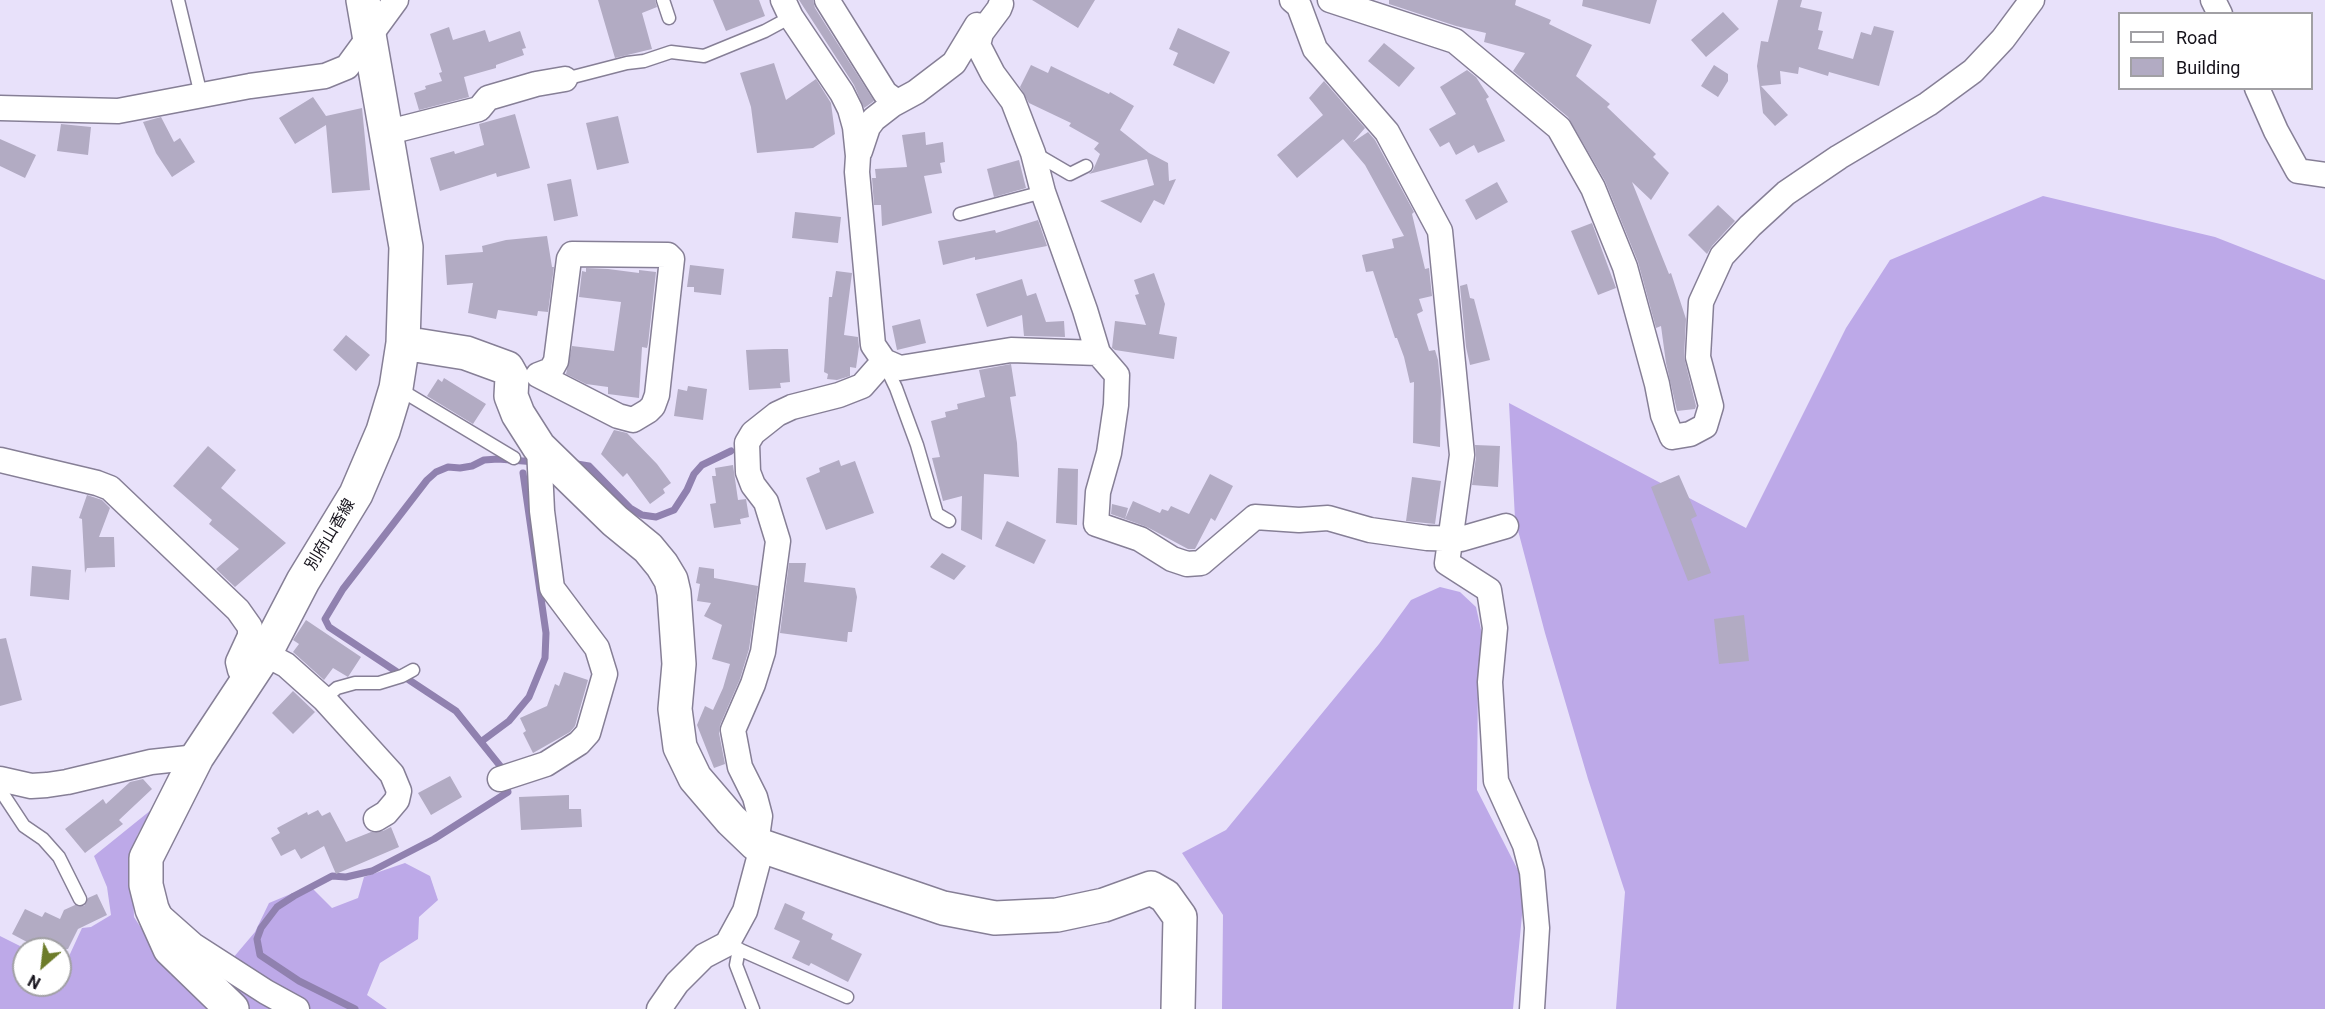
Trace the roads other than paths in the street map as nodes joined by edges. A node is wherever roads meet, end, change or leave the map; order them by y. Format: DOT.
graph roads {
  1 [pos="178,0"];
  2 [pos="363,0"];
  3 [pos="396,0"];
  4 [pos="663,0"];
  5 [pos="827,0"];
  6 [pos="1330,0"];
  7 [pos="2032,0"];
  8 [pos="1003,2"];
  9 [pos="1303,2"];
  10 [pos="787,8"];
  11 [pos="669,18"];
  12 [pos="370,38"];
  13 [pos="565,79"];
  14 [pos="2258,90"];
  15 [pos="201,95"];
  16 [pos="897,102"];
  17 [pos="0,108"];
  18 [pos="386,133"];
  19 [pos="1033,153"];
  20 [pos="858,156"];
  21 [pos="1086,166"];
  22 [pos="2325,175"];
  23 [pos="1043,192"];
  24 [pos="960,214"];
  25 [pos="403,343"];
  26 [pos="1098,353"];
  27 [pos="884,361"];
  28 [pos="523,371"];
  29 [pos="396,388"];
  30 [pos="526,452"];
  31 [pos="0,460"];
  32 [pos="949,521"];
  33 [pos="1506,526"];
  34 [pos="1450,539"];
  35 [pos="258,665"];
  36 [pos="413,670"];
  37 [pos="324,699"];
  38 [pos="196,757"];
  39 [pos="500,779"];
  40 [pos="1,785"];
  41 [pos="376,819"];
  42 [pos="759,845"];
  43 [pos="80,899"];
  44 [pos="152,909"];
  45 [pos="734,946"];
  46 [pos="847,998"];
  47 [pos="232,1009"];
  48 [pos="297,1009"];
  49 [pos="659,1009"];
  50 [pos="753,1009"];
  51 [pos="1178,1009"];
  52 [pos="1532,1009"];
  1 -- 15 [label="lane"];
  2 -- 12 [label="street, 別府山香線"];
  3 -- 12 [label="street"];
  4 -- 11 [label="lane"];
  5 -- 16 [label="street"];
  6 -- 7 [label="street"];
  8 -- 16 [label="street"];
  8 -- 19 [label="street"];
  9 -- 34 [label="street"];
  10 -- 13 [label="lane"];
  10 -- 20 [label="street"];
  12 -- 15 [label="street"];
  12 -- 18 [label="street, 別府山香線"];
  13 -- 18 [label="street"];
  14 -- 22 [label="street"];
  15 -- 17 [label="street"];
  16 -- 20 [label="street"];
  18 -- 25 [label="street, 別府山香線"];
  19 -- 21 [label="lane"];
  19 -- 23 [label="street"];
  20 -- 27 [label="street"];
  23 -- 24 [label="lane"];
  23 -- 26 [label="street"];
  25 -- 28 [label="street"];
  25 -- 29 [label="street, 別府山香線"];
  26 -- 27 [label="street"];
  26 -- 34 [label="street"];
  27 -- 32 [label="lane"];
  27 -- 42 [label="street"];
  28 -- 28 [label="street"];
  28 -- 30 [label="street"];
  29 -- 30 [label="lane"];
  29 -- 35 [label="street, 別府山香線"];
  30 -- 39 [label="street"];
  30 -- 42 [label="street"];
  31 -- 35 [label="street"];
  33 -- 34 [label="street"];
  34 -- 52 [label="street"];
  35 -- 37 [label="street"];
  35 -- 38 [label="street, 別府山香線"];
  36 -- 37 [label="lane"];
  37 -- 41 [label="street"];
  38 -- 40 [label="street"];
  38 -- 44 [label="street, 別府山香線"];
  40 -- 43 [label="lane"];
  42 -- 45 [label="street"];
  42 -- 51 [label="street"];
  44 -- 47 [label="street, 別府山香線"];
  44 -- 48 [label="street"];
  45 -- 46 [label="lane"];
  45 -- 49 [label="street"];
  45 -- 50 [label="lane"];
}
